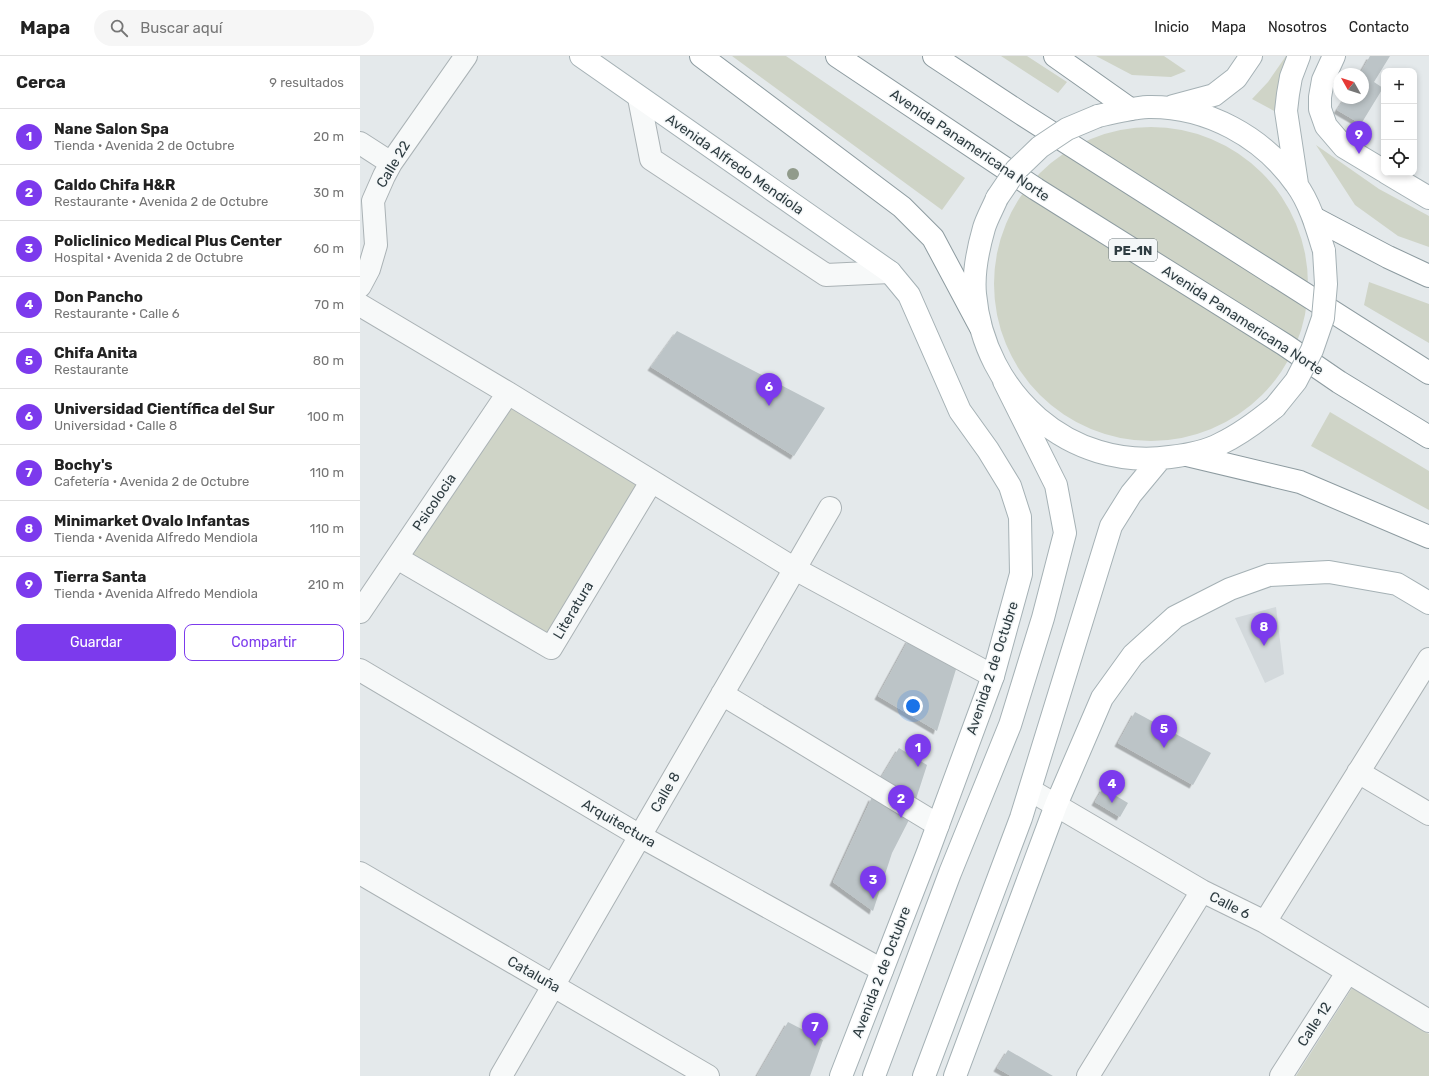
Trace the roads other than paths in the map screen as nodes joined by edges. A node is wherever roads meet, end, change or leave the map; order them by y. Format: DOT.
graph roads {
  1 [pos="466,56"];
  2 [pos="581,56"];
  3 [pos="701,56"];
  4 [pos="837,56"];
  5 [pos="934,56"];
  6 [pos="1055,56"];
  7 [pos="1251,56"];
  8 [pos="1299,56"];
  9 [pos="1334,56"];
  10 [pos="639,98"];
  11 [pos="1168,108"];
  12 [pos="1130,109"];
  13 [pos="360,142"];
  14 [pos="391,163"];
  15 [pos="1381,169"];
  16 [pos="1392,176"];
  17 [pos="1297,184"];
  18 [pos="1429,198"];
  19 [pos="1314,218"];
  20 [pos="890,272"];
  21 [pos="1429,276"];
  22 [pos="360,286"];
  23 [pos="360,305"];
  24 [pos="980,326"];
  25 [pos="1429,373"];
  26 [pos="1004,381"];
  27 [pos="508,393"];
  28 [pos="1429,437"];
  29 [pos="1187,455"];
  30 [pos="1160,458"];
  31 [pos="651,482"];
  32 [pos="830,508"];
  33 [pos="1429,538"];
  34 [pos="397,558"];
  35 [pos="795,569"];
  36 [pos="1429,603"];
  37 [pos="360,612"];
  38 [pos="1429,659"];
  39 [pos="360,670"];
  40 [pos="993,676"];
  41 [pos="722,694"];
  42 [pos="983,702"];
  43 [pos="1014,711"];
  44 [pos="1358,772"];
  45 [pos="1030,790"];
  46 [pos="1056,806"];
  47 [pos="1429,814"];
  48 [pos="938,825"];
  49 [pos="640,836"];
  50 [pos="360,873"];
  51 [pos="1202,891"];
  52 [pos="1265,922"];
  53 [pos="882,970"];
  54 [pos="1347,973"];
  55 [pos="554,985"];
  56 [pos="1429,1021"];
  57 [pos="501,1076"];
  58 [pos="708,1076"];
  59 [pos="841,1076"];
  60 [pos="874,1076"];
  61 [pos="924,1076"];
  62 [pos="955,1076"];
  63 [pos="1088,1076"];
  64 [pos="1281,1076"];
  1 -- 14 [label="street, Calle 22"];
  2 -- 10 [label="main road, Avenida Alfredo Mendiola"];
  3 -- 24 [label="main road"];
  4 -- 28 [label="main road, Avenida Panamericana Norte / PE-1N"];
  5 -- 25 [label="main road"];
  6 -- 12 [label="main road"];
  7 -- 11 [label="main road"];
  8 -- 17 [label="main road"];
  9 -- 15 [label="main road"];
  10 -- 20 [label="main road, Avenida Alfredo Mendiola"];
  10 -- 20 [label="street"];
  11 -- 12 [label="main road"];
  11 -- 17 [label="main road"];
  12 -- 24 [label="main road, bridge"];
  13 -- 14 [label="street"];
  14 -- 22 [label="street, Calle 22"];
  16 -- 18 [label="main road"];
  17 -- 19 [label="main road"];
  19 -- 21 [label="main road"];
  19 -- 29 [label="main road, bridge"];
  20 -- 40 [label="main road, Avenida 2 de Octubre"];
  23 -- 27 [label="street"];
  24 -- 26 [label="main road"];
  26 -- 30 [label="main road"];
  26 -- 43 [label="main road, Avenida 2 de Octubre"];
  27 -- 31 [label="street"];
  27 -- 34 [label="street, Psicolocia"];
  29 -- 30 [label="main road"];
  29 -- 33 [label="main road"];
  30 -- 45 [label="main road"];
  31 -- 34 [label="street, Literatura"];
  31 -- 35 [label="street"];
  32 -- 35 [label="street, Calle 8"];
  34 -- 37 [label="street, Psicolocia"];
  35 -- 40 [label="street"];
  35 -- 41 [label="street, Calle 8"];
  36 -- 46 [label="main road"];
  38 -- 44 [label="street"];
  39 -- 49 [label="street, Arquitectura"];
  40 -- 42 [label="main road, Avenida 2 de Octubre"];
  41 -- 48 [label="street"];
  41 -- 49 [label="street, Calle 8"];
  42 -- 43 [label="main road"];
  42 -- 48 [label="main road, Avenida 2 de Octubre"];
  43 -- 60 [label="main road, Avenida 2 de Octubre"];
  44 -- 47 [label="street"];
  44 -- 52 [label="street"];
  45 -- 46 [label="street, Calle 6"];
  45 -- 61 [label="main road"];
  46 -- 51 [label="street, Calle 6"];
  46 -- 62 [label="main road"];
  48 -- 53 [label="main road, Avenida 2 de Octubre"];
  49 -- 53 [label="street, Arquitectura"];
  49 -- 55 [label="street, Calle 8"];
  50 -- 55 [label="street, Cataluña"];
  51 -- 52 [label="street, Calle 6"];
  51 -- 63 [label="street"];
  52 -- 54 [label="street, Calle 6"];
  53 -- 59 [label="main road, Avenida 2 de Octubre"];
  54 -- 56 [label="street, Calle 6"];
  54 -- 64 [label="street, Calle 12"];
  55 -- 57 [label="street, Calle 8"];
  55 -- 58 [label="street, Cataluña"];
}
